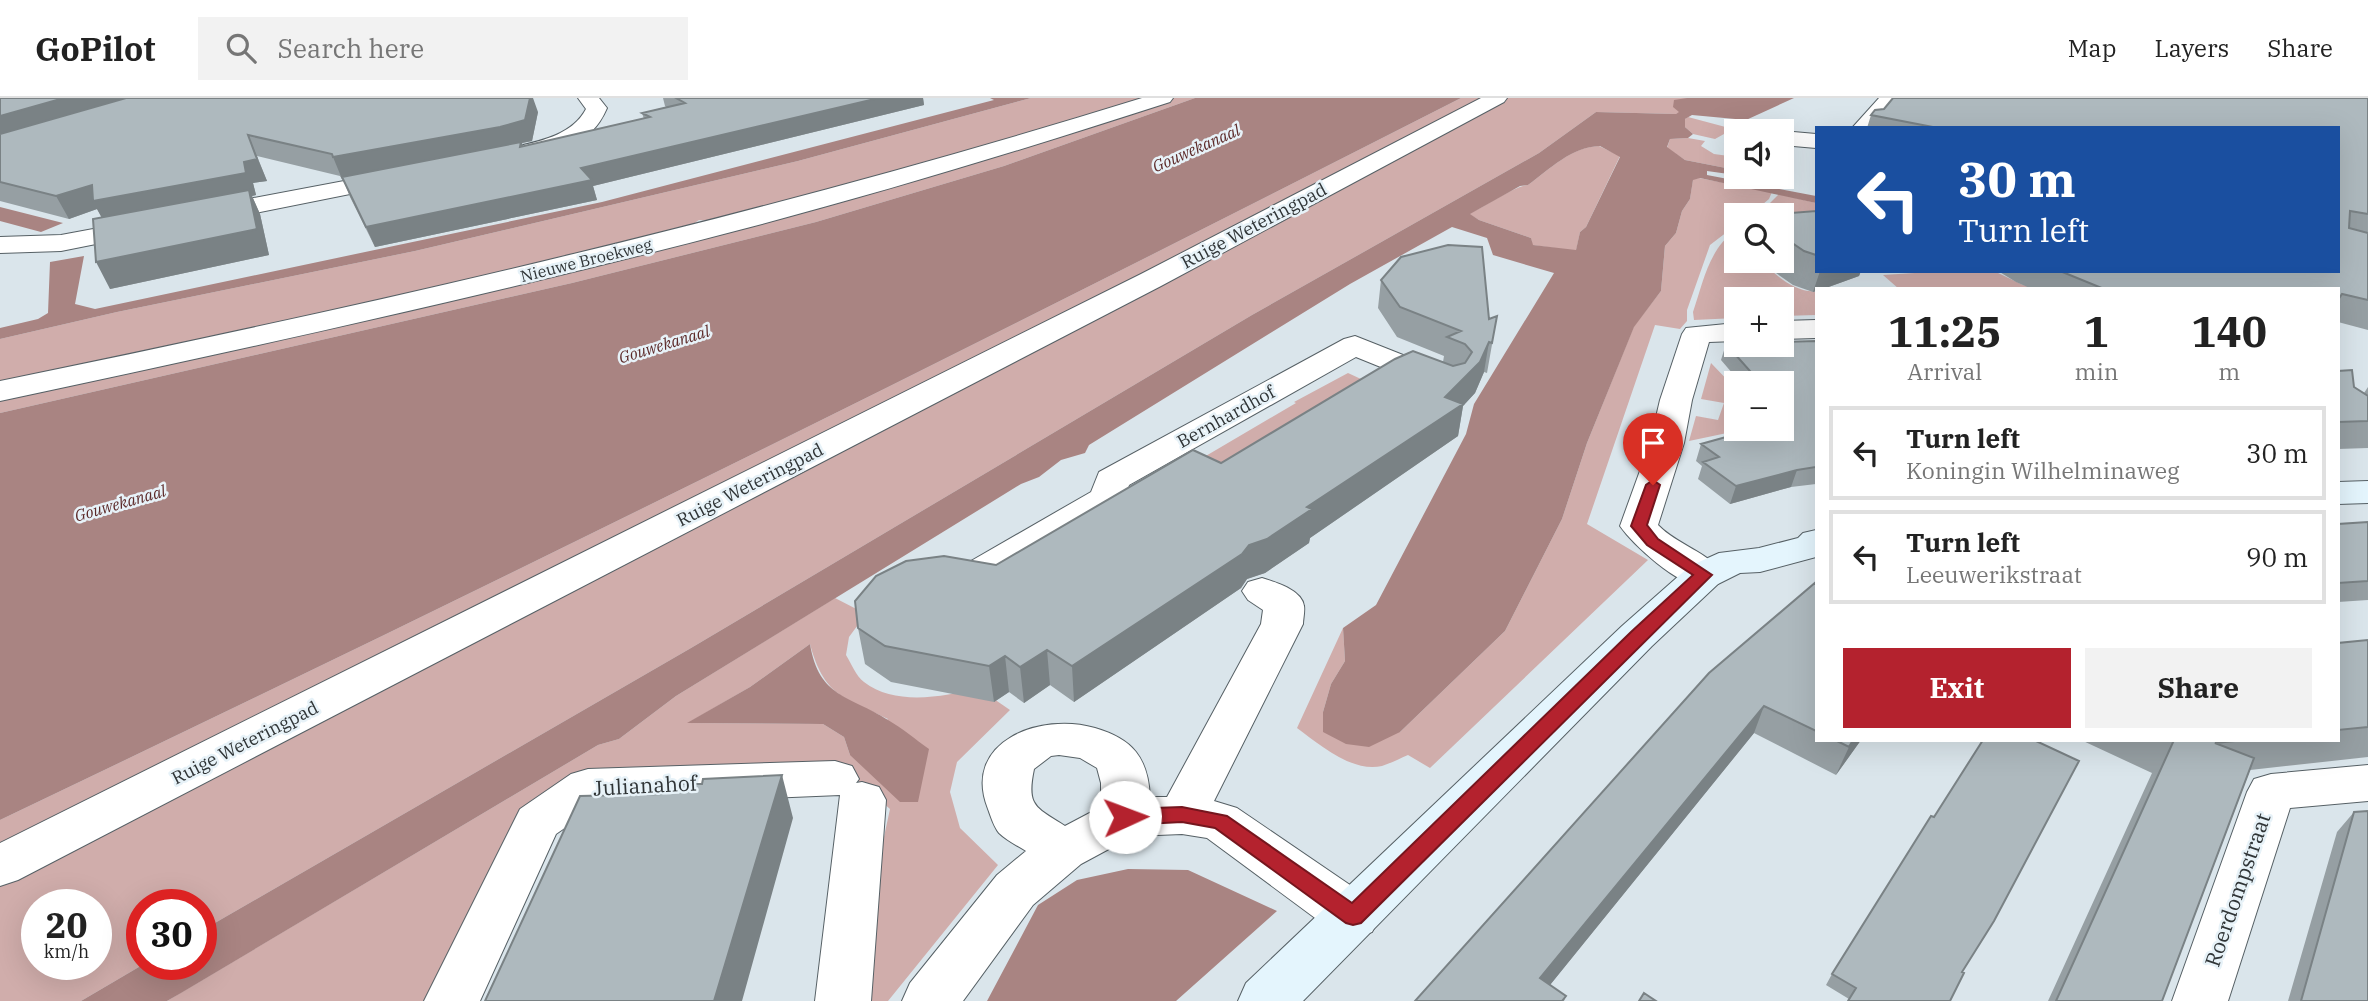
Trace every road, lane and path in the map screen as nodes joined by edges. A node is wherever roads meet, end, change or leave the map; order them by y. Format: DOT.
graph roads {
  1 [pos="588,98"];
  2 [pos="1163,98"];
  3 [pos="1497,98"];
  4 [pos="1890,98"];
  5 [pos="1865,126"];
  6 [pos="1794,139"];
  7 [pos="1815,141"];
  8 [pos="499,158"];
  9 [pos="425,173"];
  10 [pos="0,245"];
  11 [pos="1815,329"];
  12 [pos="1794,330"];
  13 [pos="1724,333"];
  14 [pos="1449,384"];
  15 [pos="0,391"];
  16 [pos="2368,492"];
  17 [pos="2340,493"];
  18 [pos="1815,530"];
  19 [pos="1815,542"];
  20 [pos="1718,568"];
  21 [pos="985,570"];
  22 [pos="1262,592"];
  23 [pos="2368,783"];
  24 [pos="1182,815"];
  25 [pos="1125,817"];
  26 [pos="1063,850"];
  27 [pos="0,866"];
  28 [pos="1353,916"];
  29 [pos="452,1001"];
  30 [pos="843,1001"];
  31 [pos="930,1001"];
  32 [pos="1266,1001"];
  33 [pos="2200,1001"];
  1 -- 8 [label="street"];
  2 -- 15 [label="street, Nieuwe Broekweg"];
  3 -- 27 [label="street, Ruige Weteringpad"];
  4 -- 5 [label="street"];
  6 -- 7 [label="street"];
  9 -- 10 [label="street"];
  11 -- 12 [label="street"];
  13 -- 20 [label="street"];
  14 -- 21 [label="street, Bernhardhof"];
  16 -- 17 [label="main road"];
  18 -- 20 [label="main road"];
  19 -- 20 [label="main road"];
  20 -- 28 [label="main road"];
  22 -- 24 [label="street"];
  23 -- 33 [label="street, Roerdompstraat"];
  24 -- 25 [label="street"];
  24 -- 28 [label="street"];
  25 -- 26 [label="street"];
  25 -- 26 [label="street"];
  26 -- 31 [label="street"];
  28 -- 32 [label="main road"];
  29 -- 30 [label="street, Julianahof"];
}
